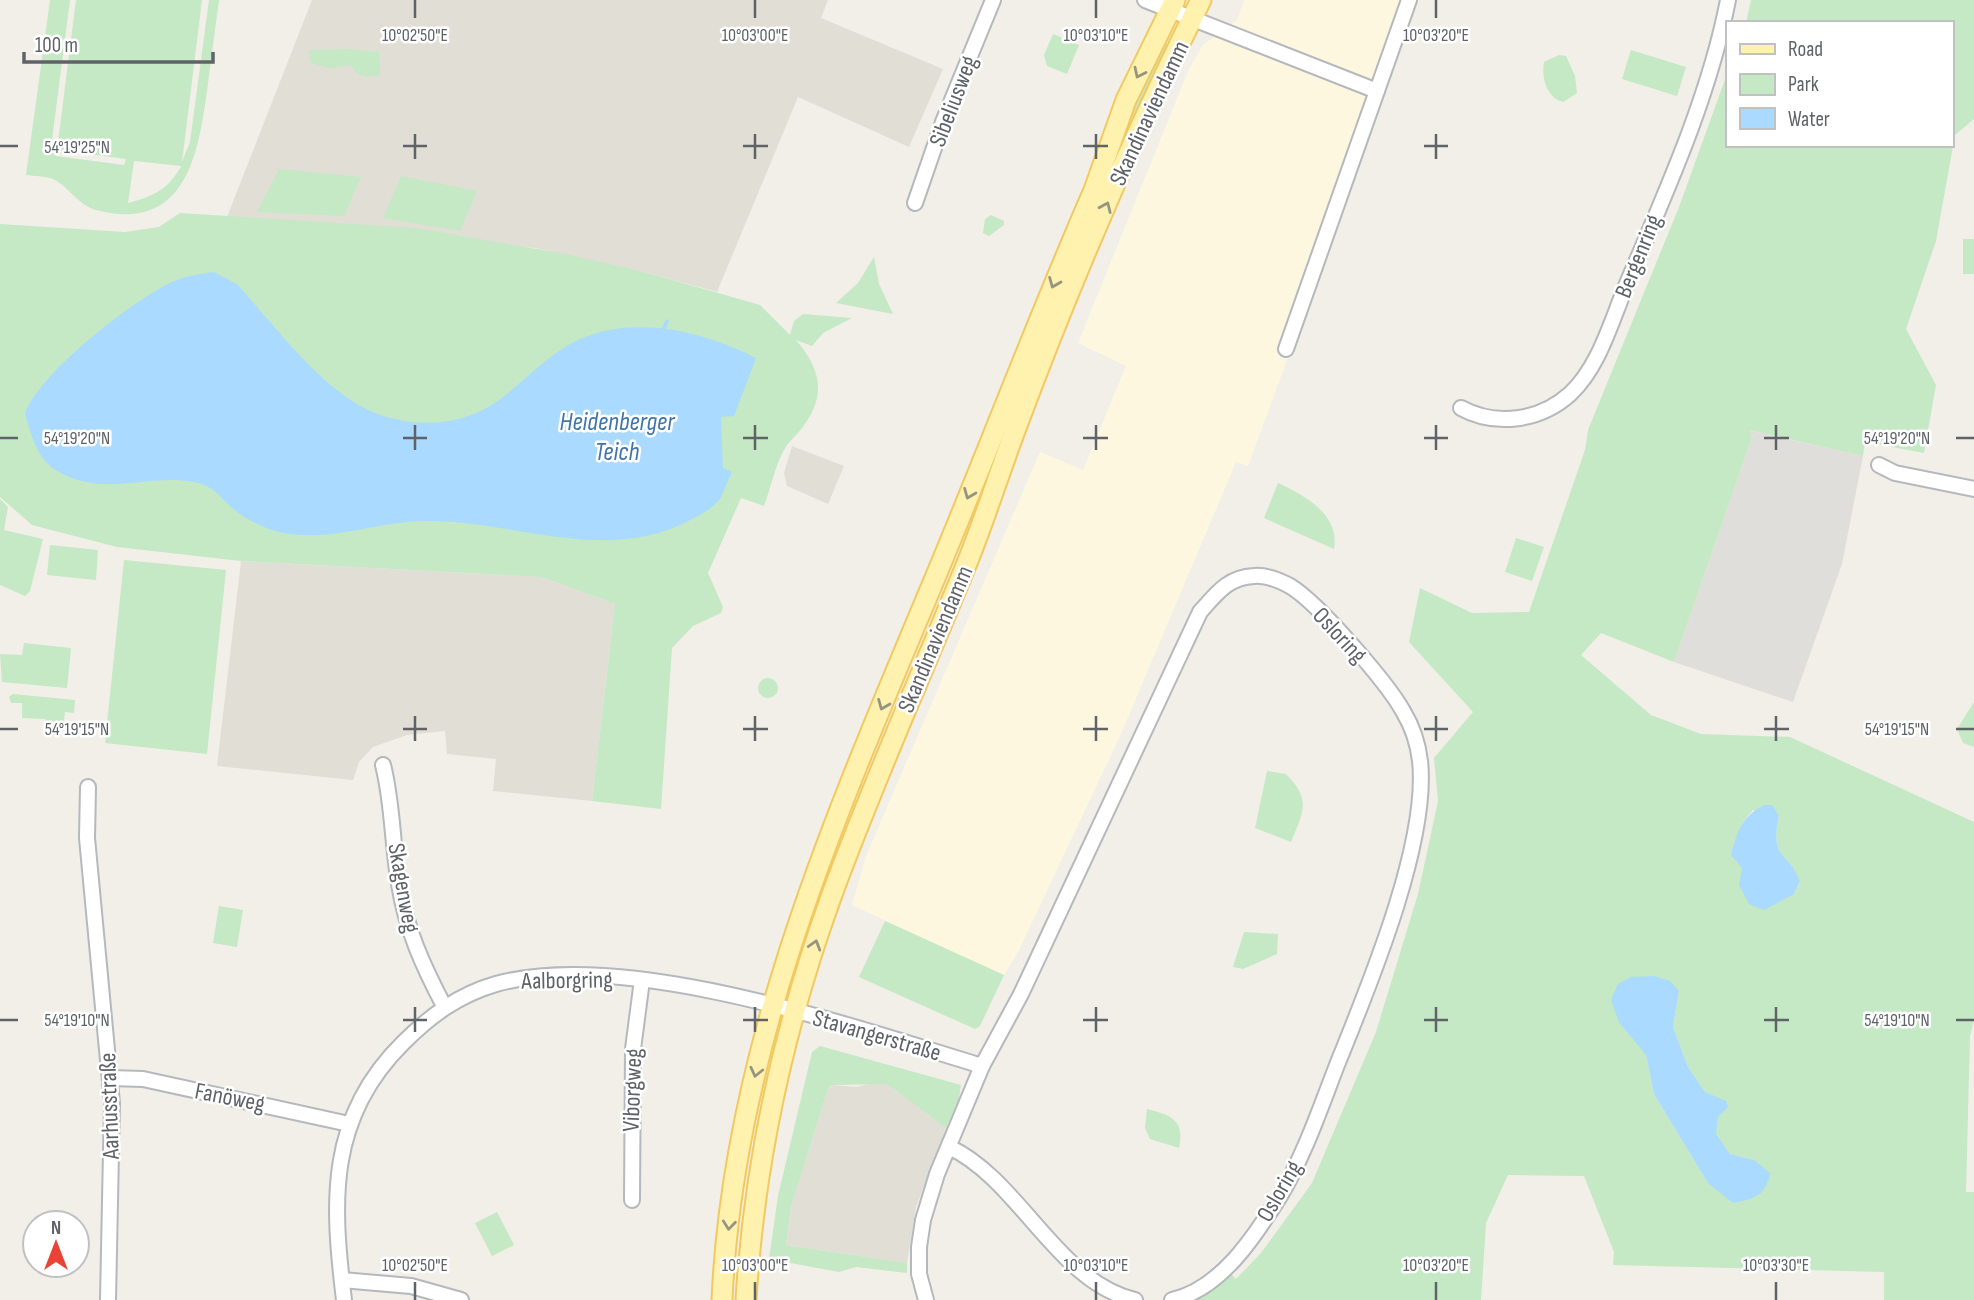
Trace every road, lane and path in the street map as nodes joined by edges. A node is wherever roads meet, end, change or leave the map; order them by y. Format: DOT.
graph roads {
  1 [pos="993,0"];
  2 [pos="1145,0"];
  3 [pos="1201,0"];
  4 [pos="1409,0"];
  5 [pos="1728,0"];
  6 [pos="1172,6"];
  7 [pos="1192,19"];
  8 [pos="1377,90"];
  9 [pos="915,203"];
  10 [pos="1286,349"];
  11 [pos="1461,408"];
  12 [pos="1880,465"];
  13 [pos="1974,489"];
  14 [pos="383,765"];
  15 [pos="88,787"];
  16 [pos="642,980"];
  17 [pos="444,1006"];
  18 [pos="771,1006"];
  19 [pos="795,1011"];
  20 [pos="982,1066"];
  21 [pos="110,1078"];
  22 [pos="349,1124"];
  23 [pos="949,1147"];
  24 [pos="632,1200"];
  25 [pos="342,1280"];
  26 [pos="108,1300"];
  27 [pos="344,1300"];
  28 [pos="461,1300"];
  29 [pos="722,1300"];
  30 [pos="746,1300"];
  31 [pos="926,1300"];
  32 [pos="1135,1300"];
  33 [pos="1172,1300"];
  1 -- 9 [label="street, Sibeliusweg"];
  2 -- 6 [label="street"];
  3 -- 7 [label="main road, Skandinaviendamm"];
  4 -- 8 [label="street"];
  5 -- 11 [label="street, Bergenring"];
  6 -- 7 [label="street"];
  6 -- 18 [label="main road, Skandinaviendamm, one-way"];
  7 -- 8 [label="street"];
  19 -- 7 [label="main road, Skandinaviendamm, one-way"];
  8 -- 10 [label="street"];
  12 -- 13 [label="street"];
  14 -- 17 [label="street, Skagenweg"];
  15 -- 21 [label="street, Aarhusstraße"];
  16 -- 17 [label="street, Aalborgring"];
  16 -- 18 [label="street, Aalborgring"];
  16 -- 24 [label="street, Viborgweg"];
  17 -- 22 [label="street, Aalborgring"];
  18 -- 19 [label="street, Stavangerstraße"];
  18 -- 29 [label="main road, Skandinaviendamm, one-way"];
  19 -- 20 [label="street, Stavangerstraße"];
  19 -- 30 [label="main road, Skandinaviendamm"];
  20 -- 23 [label="street, Osloring"];
  20 -- 33 [label="street, Osloring"];
  21 -- 22 [label="street, Fanöweg"];
  21 -- 26 [label="street, Aarhusstraße"];
  22 -- 25 [label="street, Aalborgring"];
  23 -- 31 [label="street, Osloring"];
  23 -- 32 [label="street"];
  25 -- 27 [label="street, Aalborgring"];
  25 -- 28 [label="street"];
}
